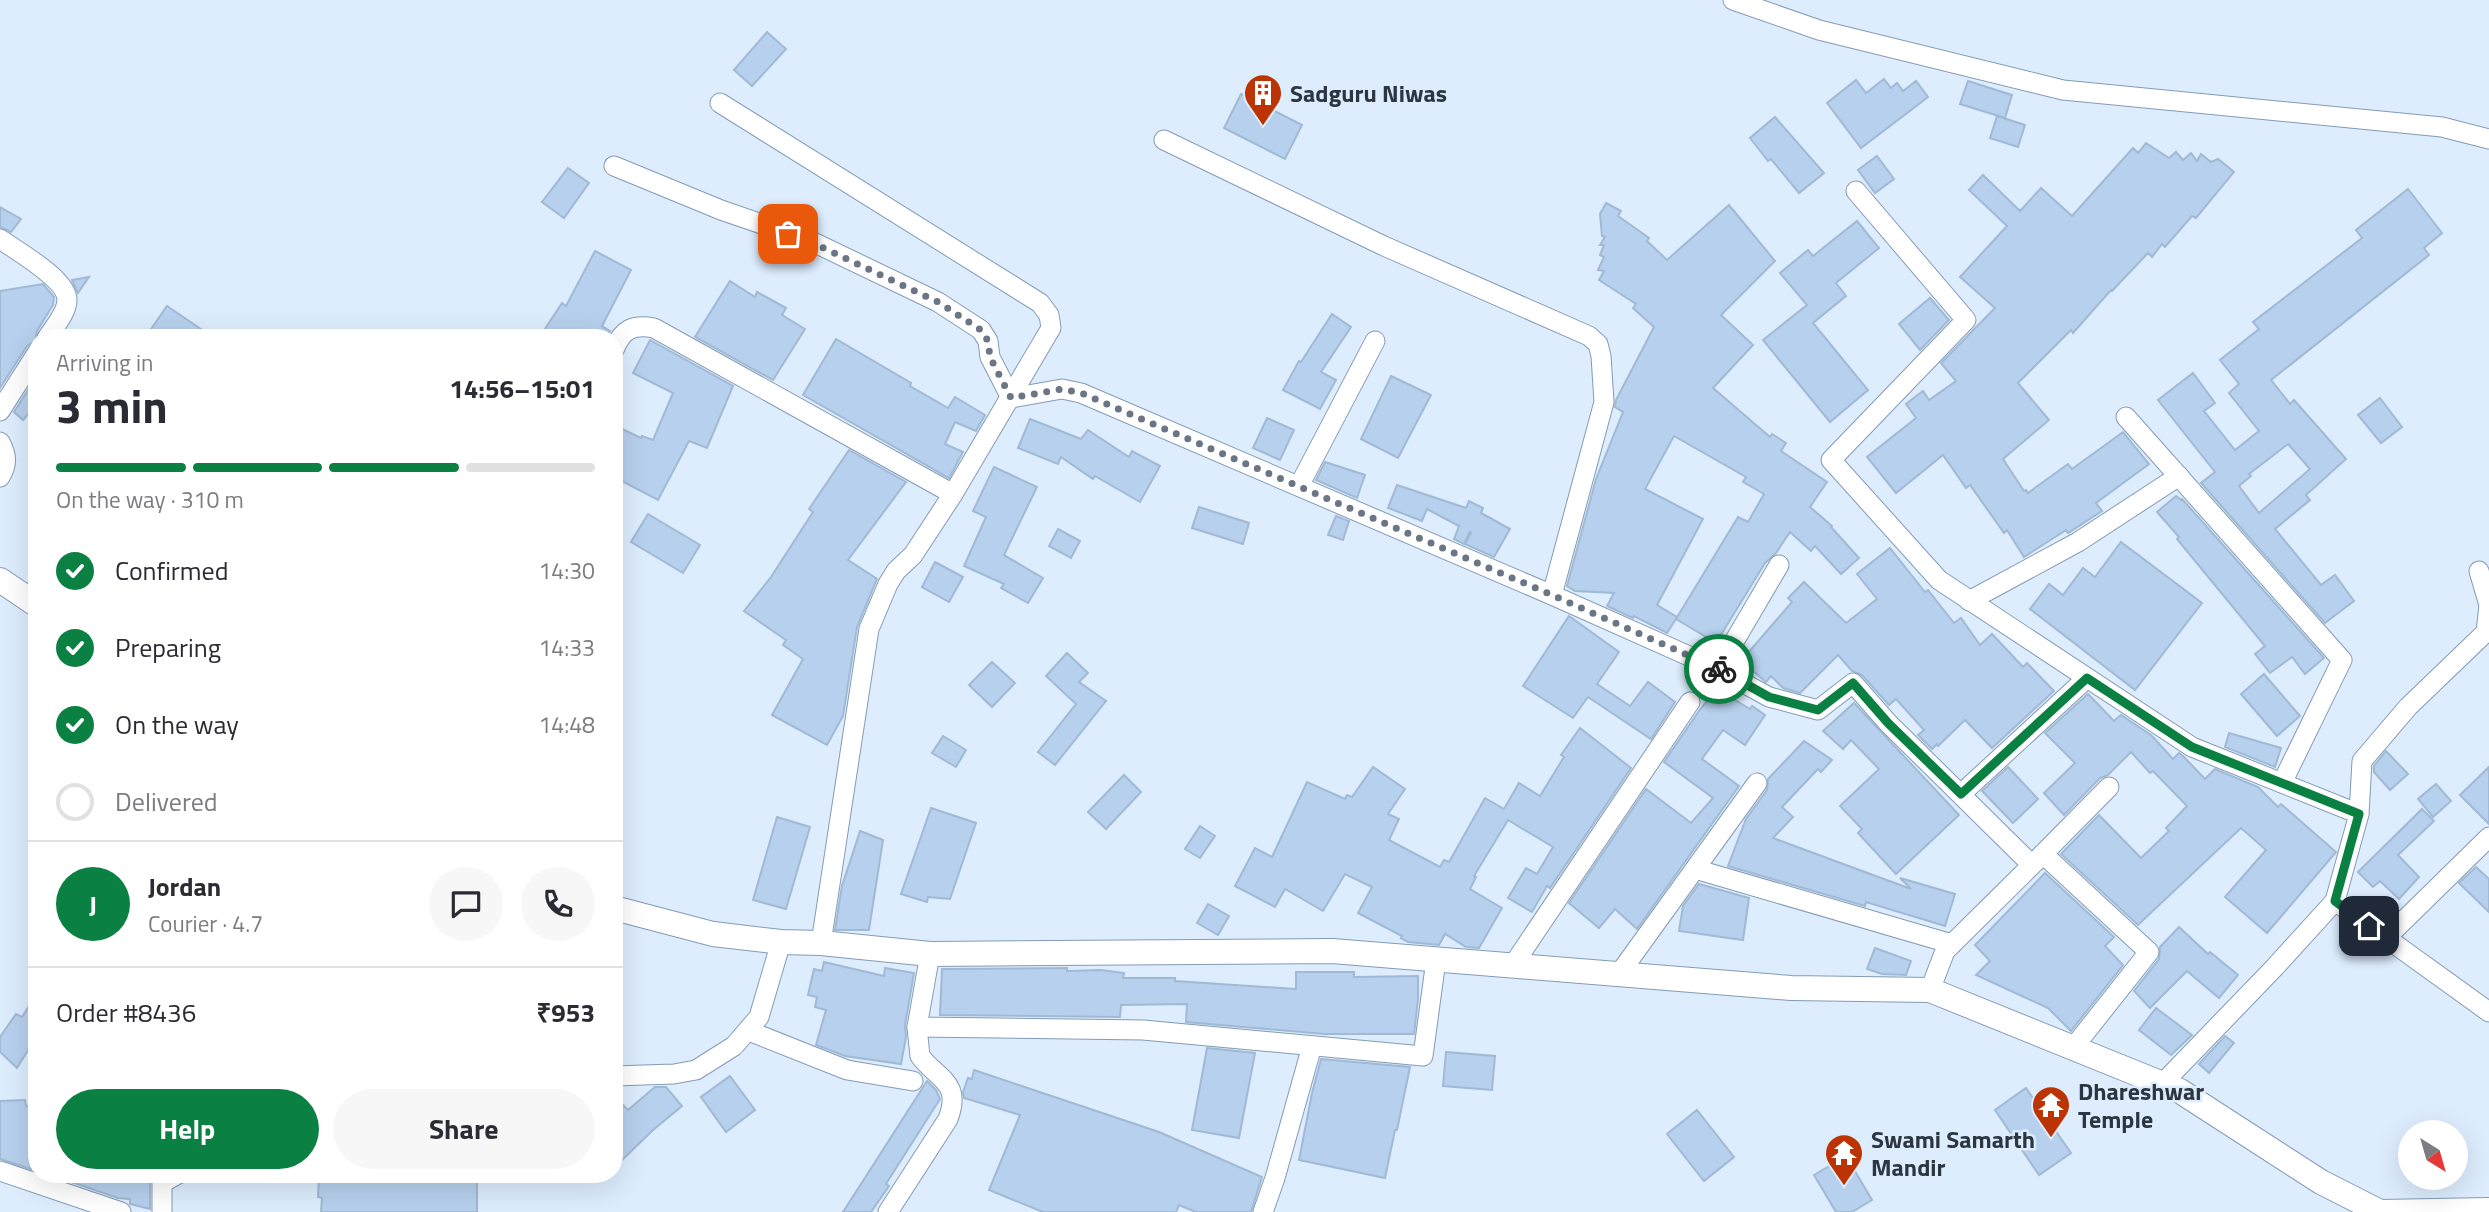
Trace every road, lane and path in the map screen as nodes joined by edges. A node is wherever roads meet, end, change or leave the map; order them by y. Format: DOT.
graph roads {
  1 [pos="1733,0"];
  2 [pos="720,103"];
  3 [pos="2489,139"];
  4 [pos="1164,140"];
  5 [pos="614,166"];
  6 [pos="1856,191"];
  7 [pos="0,239"];
  8 [pos="53,329"];
  9 [pos="623,334"];
  10 [pos="1375,341"];
  11 [pos="28,366"];
  12 [pos="1011,398"];
  13 [pos="1,404"];
  14 [pos="2126,417"];
  15 [pos="0,442"];
  16 [pos="2179,476"];
  17 [pos="0,477"];
  18 [pos="1299,486"];
  19 [pos="953,494"];
  20 [pos="1779,565"];
  21 [pos="2479,571"];
  22 [pos="0,580"];
  23 [pos="1552,595"];
  24 [pos="28,599"];
  25 [pos="1969,601"];
  26 [pos="1718,669"];
  27 [pos="2087,678"];
  28 [pos="1690,702"];
  29 [pos="1757,783"];
  30 [pos="2282,783"];
  31 [pos="2109,786"];
  32 [pos="1961,794"];
  33 [pos="2359,814"];
  34 [pos="2489,837"];
  35 [pos="2038,859"];
  36 [pos="1695,869"];
  37 [pos="2335,901"];
  38 [pos="623,910"];
  39 [pos="2386,938"];
  40 [pos="781,942"];
  41 [pos="821,943"];
  42 [pos="1952,944"];
  43 [pos="930,954"];
  44 [pos="1436,960"];
  45 [pos="1513,965"];
  46 [pos="1619,974"];
  47 [pos="1930,990"];
  48 [pos="2489,1012"];
  49 [pos="917,1027"];
  50 [pos="749,1031"];
  51 [pos="1312,1046"];
  52 [pos="2073,1048"];
  53 [pos="623,1076"];
  54 [pos="913,1081"];
  55 [pos="2162,1084"];
  56 [pos="0,1171"];
  57 [pos="28,1180"];
  58 [pos="35,1183"];
  59 [pos="162,1183"];
  60 [pos="2489,1210"];
  61 [pos="121,1212"];
  62 [pos="162,1212"];
  63 [pos="888,1212"];
  64 [pos="1263,1212"];
  65 [pos="2380,1212"];
  1 -- 3 [label="street"];
  2 -- 12 [label="street"];
  4 -- 23 [label="street"];
  5 -- 12 [label="street"];
  6 -- 25 [label="street"];
  7 -- 8 [label="street"];
  9 -- 19 [label="street"];
  10 -- 18 [label="street"];
  11 -- 13 [label="street"];
  12 -- 18 [label="street"];
  12 -- 19 [label="street"];
  14 -- 16 [label="street"];
  15 -- 17 [label="street"];
  16 -- 25 [label="street"];
  16 -- 30 [label="street"];
  18 -- 23 [label="street"];
  19 -- 41 [label="street"];
  20 -- 26 [label="street"];
  21 -- 33 [label="street"];
  22 -- 24 [label="street"];
  23 -- 26 [label="street"];
  25 -- 27 [label="street"];
  26 -- 32 [label="street"];
  27 -- 30 [label="street"];
  27 -- 32 [label="street"];
  28 -- 45 [label="street"];
  29 -- 36 [label="street"];
  30 -- 33 [label="street"];
  31 -- 35 [label="street"];
  32 -- 35 [label="street"];
  33 -- 37 [label="street"];
  34 -- 39 [label="street"];
  35 -- 42 [label="street"];
  35 -- 52 [label="street"];
  36 -- 42 [label="street"];
  36 -- 46 [label="street"];
  37 -- 39 [label="street"];
  37 -- 55 [label="street"];
  38 -- 40 [label="street"];
  39 -- 48 [label="street"];
  40 -- 41 [label="street"];
  40 -- 50 [label="street"];
  41 -- 43 [label="street"];
  42 -- 47 [label="street"];
  43 -- 44 [label="street"];
  43 -- 49 [label="street"];
  44 -- 45 [label="street"];
  44 -- 51 [label="street"];
  45 -- 46 [label="street"];
  46 -- 47 [label="street"];
  47 -- 52 [label="street"];
  49 -- 51 [label="street"];
  49 -- 63 [label="street"];
  50 -- 53 [label="street"];
  50 -- 54 [label="street"];
  51 -- 64 [label="street"];
  52 -- 55 [label="street"];
  55 -- 65 [label="street"];
  56 -- 57 [label="street"];
  58 -- 61 [label="street"];
  59 -- 62 [label="street"];
  60 -- 65 [label="street"];
}
